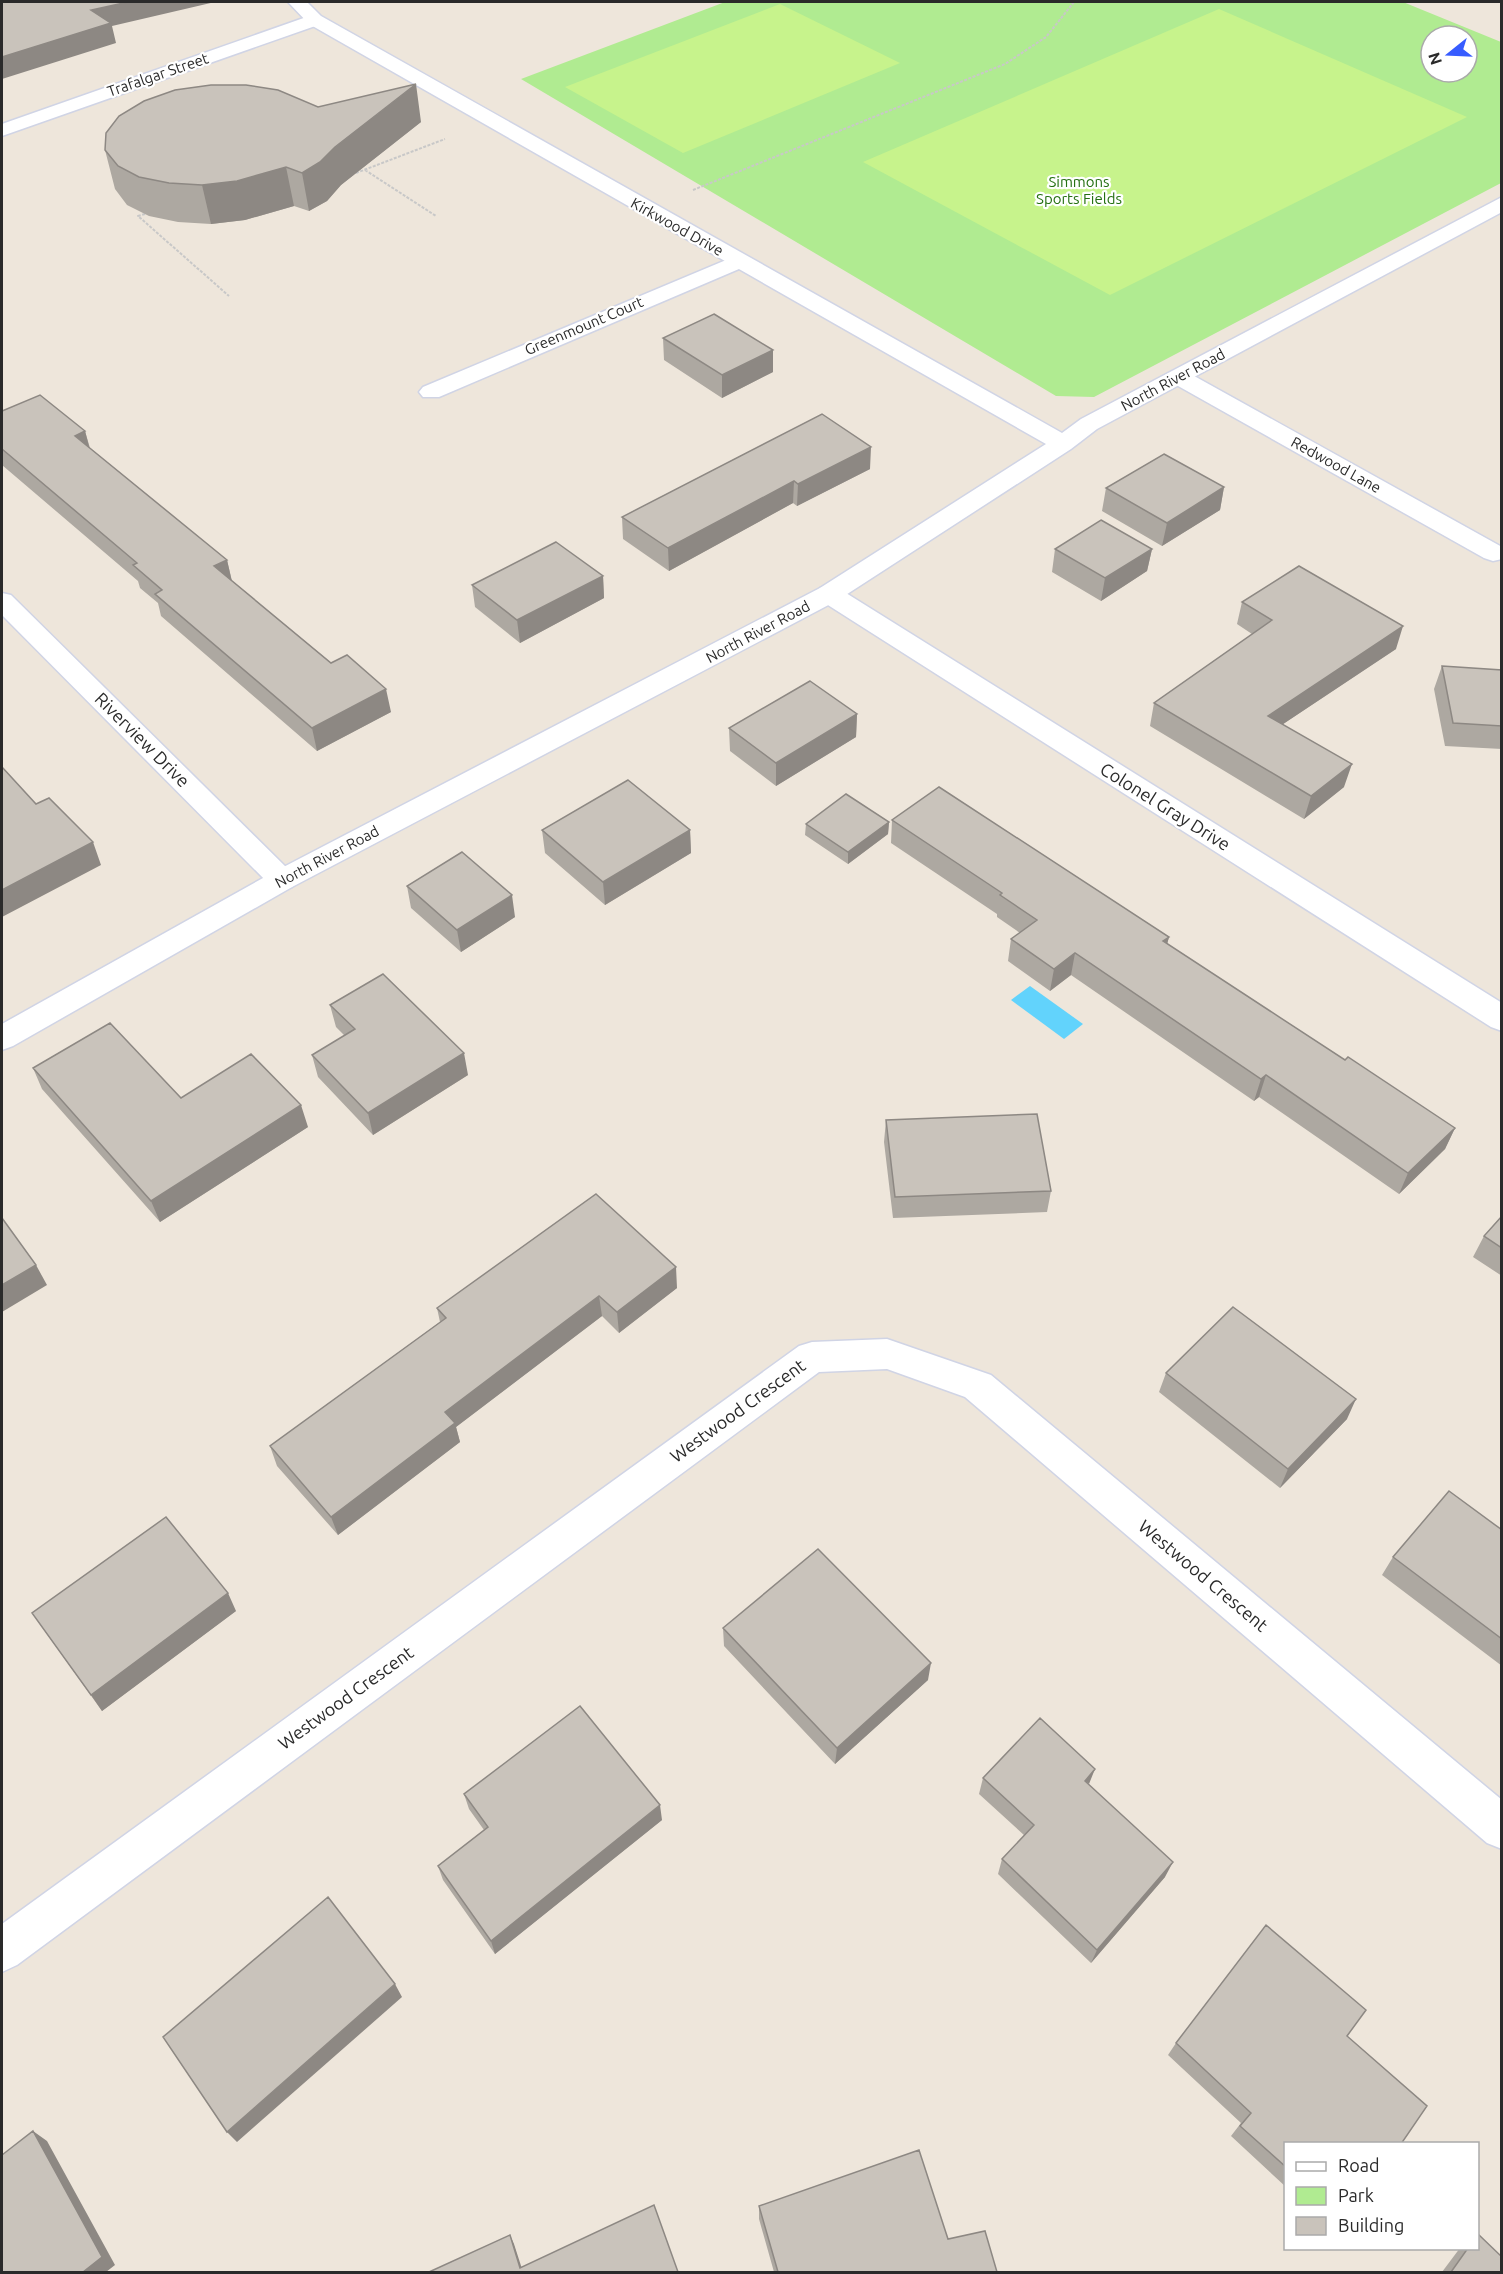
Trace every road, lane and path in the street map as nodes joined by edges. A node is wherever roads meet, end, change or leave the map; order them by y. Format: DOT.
graph roads {
  1 [pos="297,2"];
  2 [pos="1074,2"];
  3 [pos="315,20"];
  4 [pos="2,130"];
  5 [pos="454,136"];
  6 [pos="365,170"];
  7 [pos="356,173"];
  8 [pos="1502,203"];
  9 [pos="645,209"];
  10 [pos="145,214"];
  11 [pos="435,216"];
  12 [pos="738,261"];
  13 [pos="229,296"];
  14 [pos="1179,377"];
  15 [pos="430,392"];
  16 [pos="1063,444"];
  17 [pos="1493,553"];
  18 [pos="829,594"];
  19 [pos="2,601"];
  20 [pos="282,880"];
  21 [pos="1502,1019"];
  22 [pos="2,1038"];
  23 [pos="1502,1828"];
  24 [pos="2,1950"];
  1 -- 3 [label="street, Kirkwood Drive"];
  2 -- 9 [label="path"];
  3 -- 4 [label="street, Trafalgar Street"];
  3 -- 9 [label="street, Kirkwood Drive"];
  5 -- 6 [label="path"];
  6 -- 7 [label="path"];
  6 -- 11 [label="path"];
  8 -- 14 [label="street, North River Road"];
  9 -- 12 [label="street, Kirkwood Drive"];
  10 -- 13 [label="path"];
  12 -- 15 [label="street, Greenmount Court"];
  12 -- 16 [label="street, Kirkwood Drive"];
  14 -- 16 [label="street, North River Road"];
  14 -- 17 [label="street, Redwood Lane"];
  16 -- 18 [label="street, North River Road"];
  18 -- 20 [label="street, North River Road"];
  18 -- 21 [label="street, Colonel Gray Drive"];
  19 -- 20 [label="street, Riverview Drive"];
  20 -- 22 [label="street, North River Road"];
  23 -- 24 [label="street, Westwood Crescent"];
}
